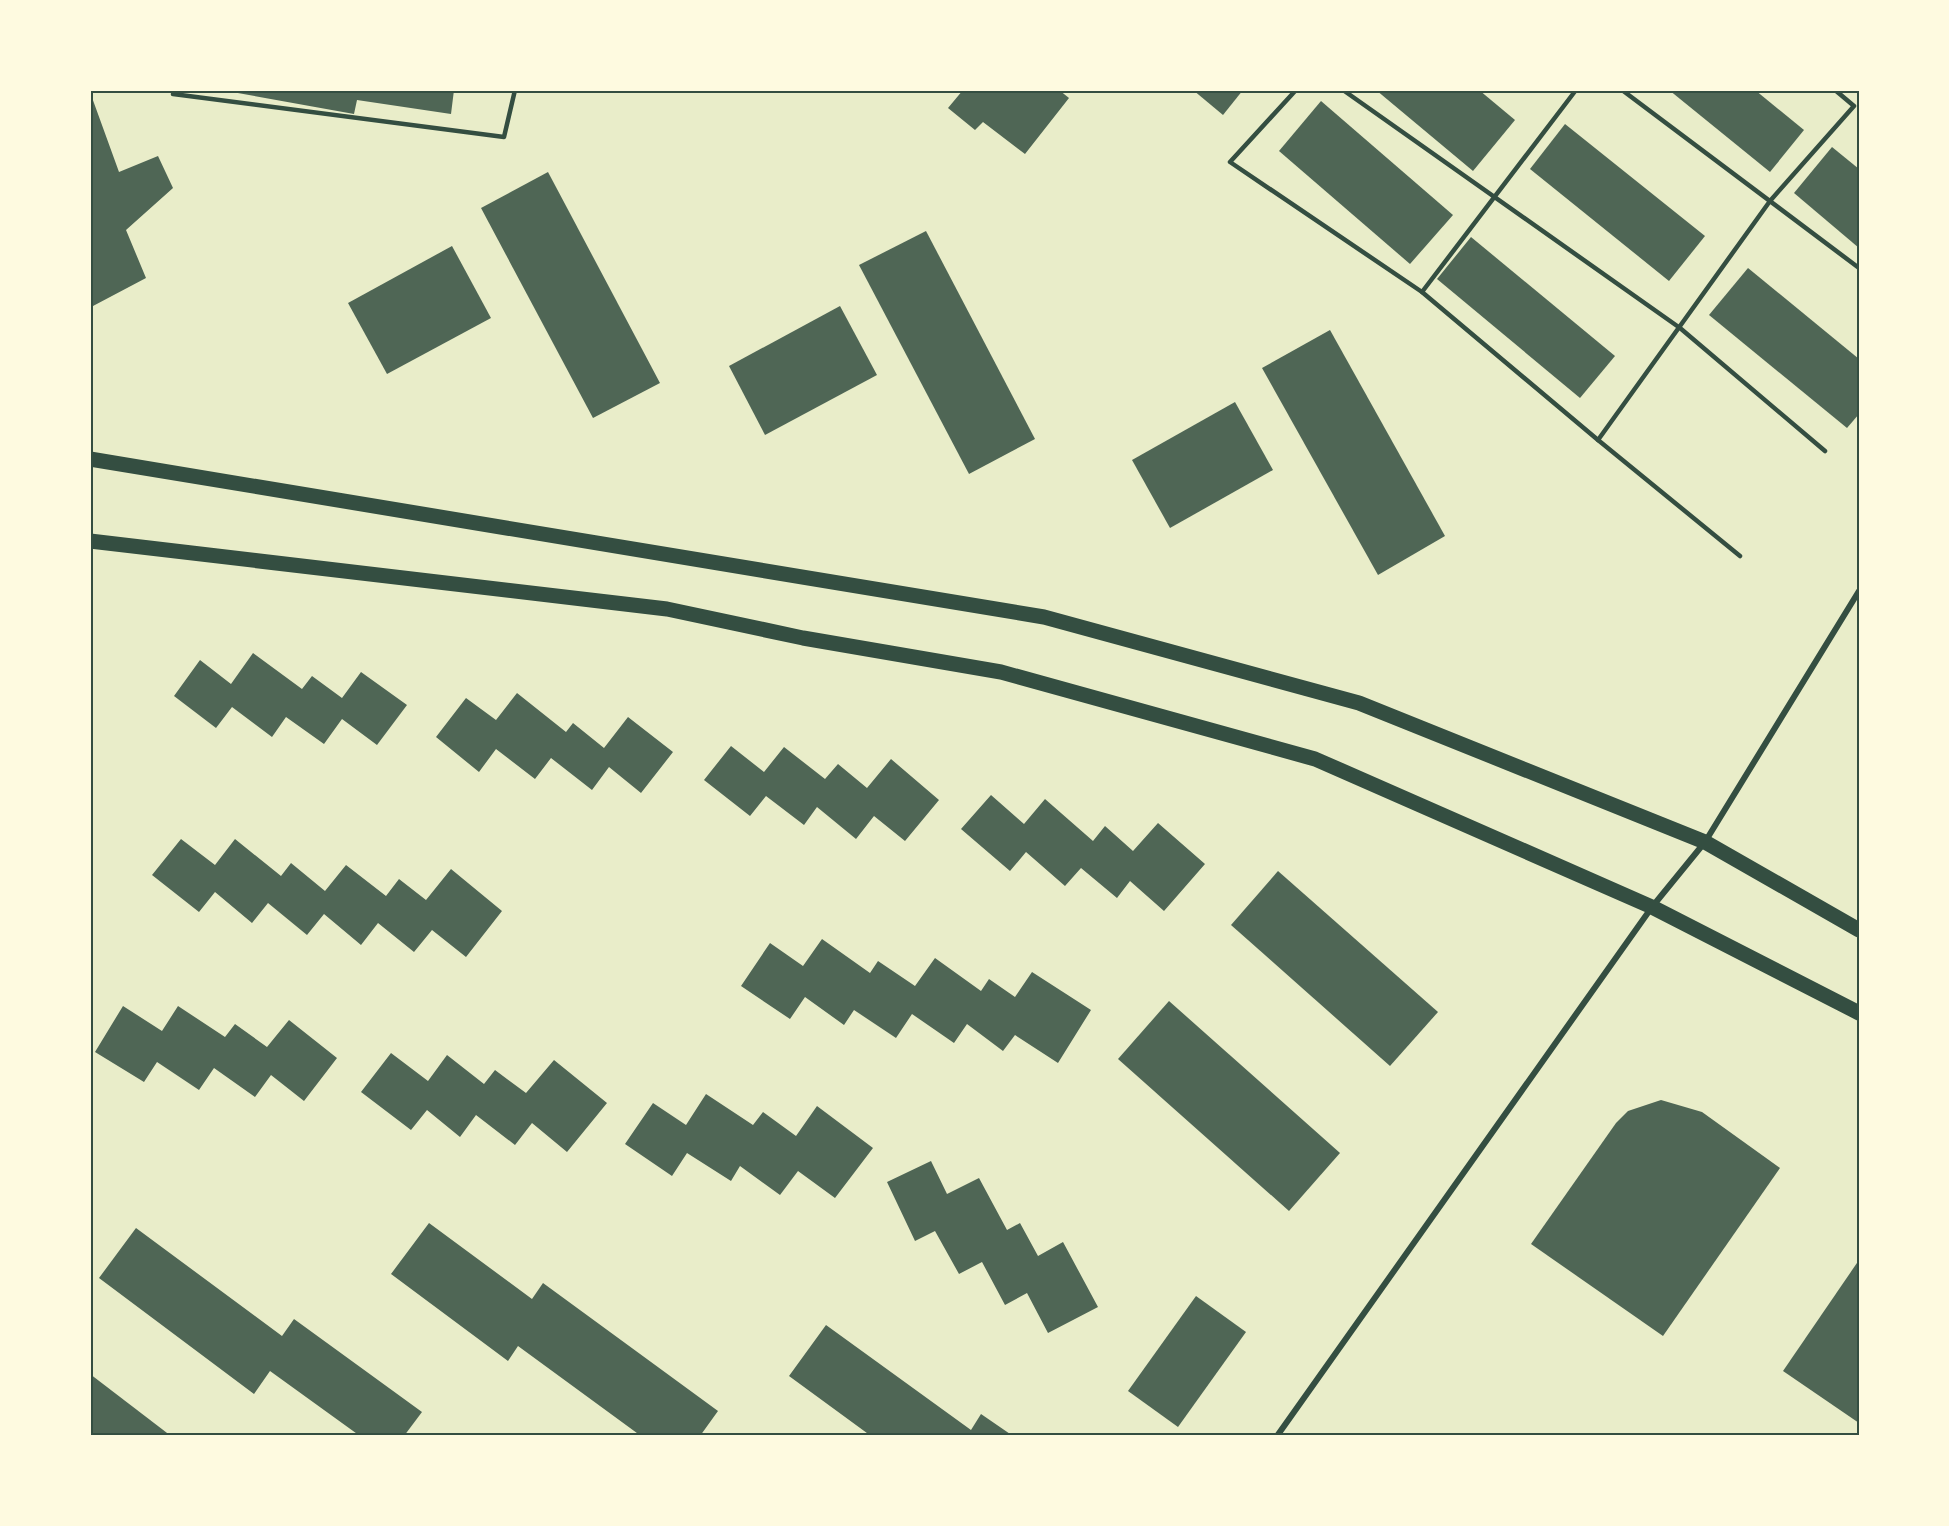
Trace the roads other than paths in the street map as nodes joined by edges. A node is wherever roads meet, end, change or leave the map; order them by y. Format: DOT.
graph roads {
  1 [pos="515,90"];
  2 [pos="1296,90"];
  3 [pos="1343,90"];
  4 [pos="1576,90"];
  5 [pos="1622,90"];
  6 [pos="1835,90"];
  7 [pos="173,94"];
  8 [pos="1857,108"];
  9 [pos="1492,196"];
  10 [pos="1770,201"];
  11 [pos="1859,267"];
  12 [pos="1422,292"];
  13 [pos="1680,328"];
  14 [pos="1598,440"];
  15 [pos="1826,451"];
  16 [pos="90,459"];
  17 [pos="90,541"];
  18 [pos="1740,556"];
  19 [pos="1859,591"];
  20 [pos="1705,842"];
  21 [pos="1652,907"];
  22 [pos="1859,930"];
  23 [pos="1859,1013"];
  24 [pos="1276,1436"];
  1 -- 7 [label="lane"];
  2 -- 12 [label="lane"];
  3 -- 9 [label="lane"];
  4 -- 9 [label="lane"];
  5 -- 10 [label="lane"];
  6 -- 8 [label="lane"];
  8 -- 10 [label="lane"];
  9 -- 12 [label="lane"];
  9 -- 13 [label="lane"];
  10 -- 11 [label="lane"];
  10 -- 13 [label="lane"];
  12 -- 14 [label="lane"];
  13 -- 14 [label="lane"];
  13 -- 15 [label="lane"];
  14 -- 18 [label="lane"];
  16 -- 20 [label="main road"];
  17 -- 21 [label="main road"];
  19 -- 20 [label="street"];
  20 -- 21 [label="street"];
  20 -- 22 [label="main road"];
  21 -- 23 [label="main road"];
  21 -- 24 [label="street"];
}
